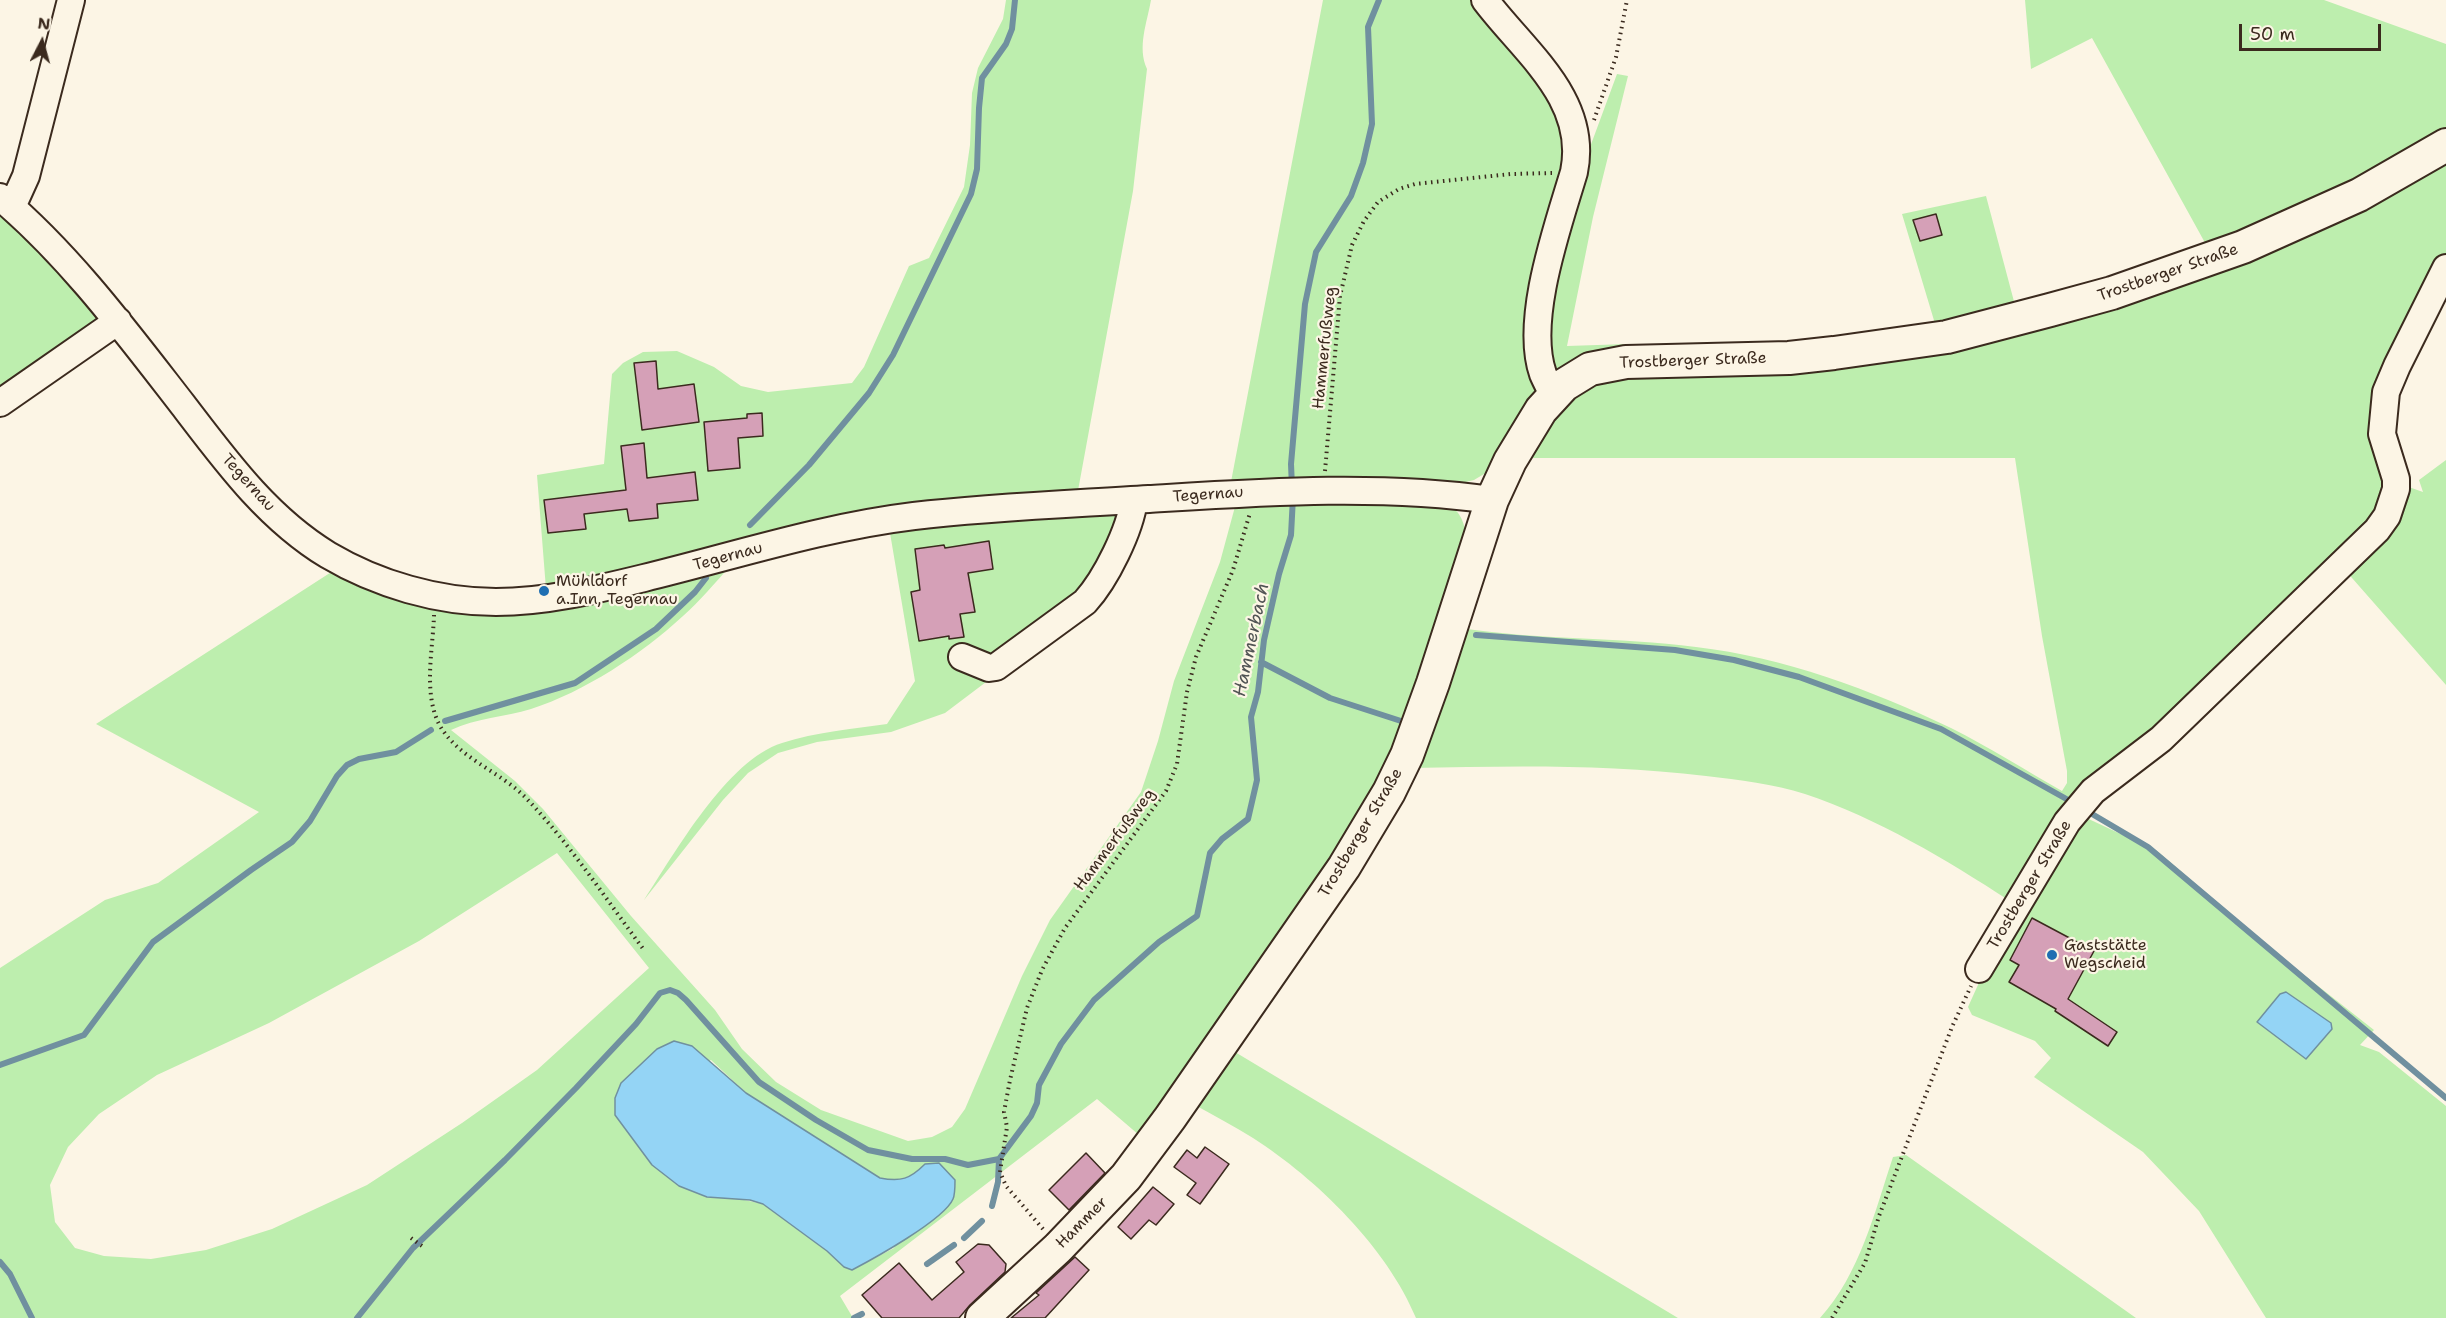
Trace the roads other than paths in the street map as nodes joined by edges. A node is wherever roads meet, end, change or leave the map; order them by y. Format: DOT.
graph roads {
  1 [pos="71,0"];
  2 [pos="1485,0"];
  3 [pos="2446,145"];
  4 [pos="6,202"];
  5 [pos="2446,268"];
  6 [pos="118,321"];
  7 [pos="1553,395"];
  8 [pos="0,403"];
  9 [pos="1134,500"];
  10 [pos="1492,500"];
  11 [pos="963,657"];
  12 [pos="1979,969"];
  13 [pos="1170,1118"];
  14 [pos="982,1318"];
  1 -- 4 [label="street"];
  2 -- 7 [label="street"];
  3 -- 7 [label="main road, Trostberger Straße"];
  4 -- 6 [label="street, Tegernau"];
  5 -- 12 [label="street, Trostberger Straße"];
  6 -- 8 [label="street"];
  6 -- 9 [label="street, Tegernau"];
  7 -- 10 [label="main road, Trostberger Straße"];
  9 -- 10 [label="street, Tegernau"];
  9 -- 11 [label="street"];
  10 -- 13 [label="main road, Trostberger Straße"];
  13 -- 14 [label="main road, Hammer"];
}
